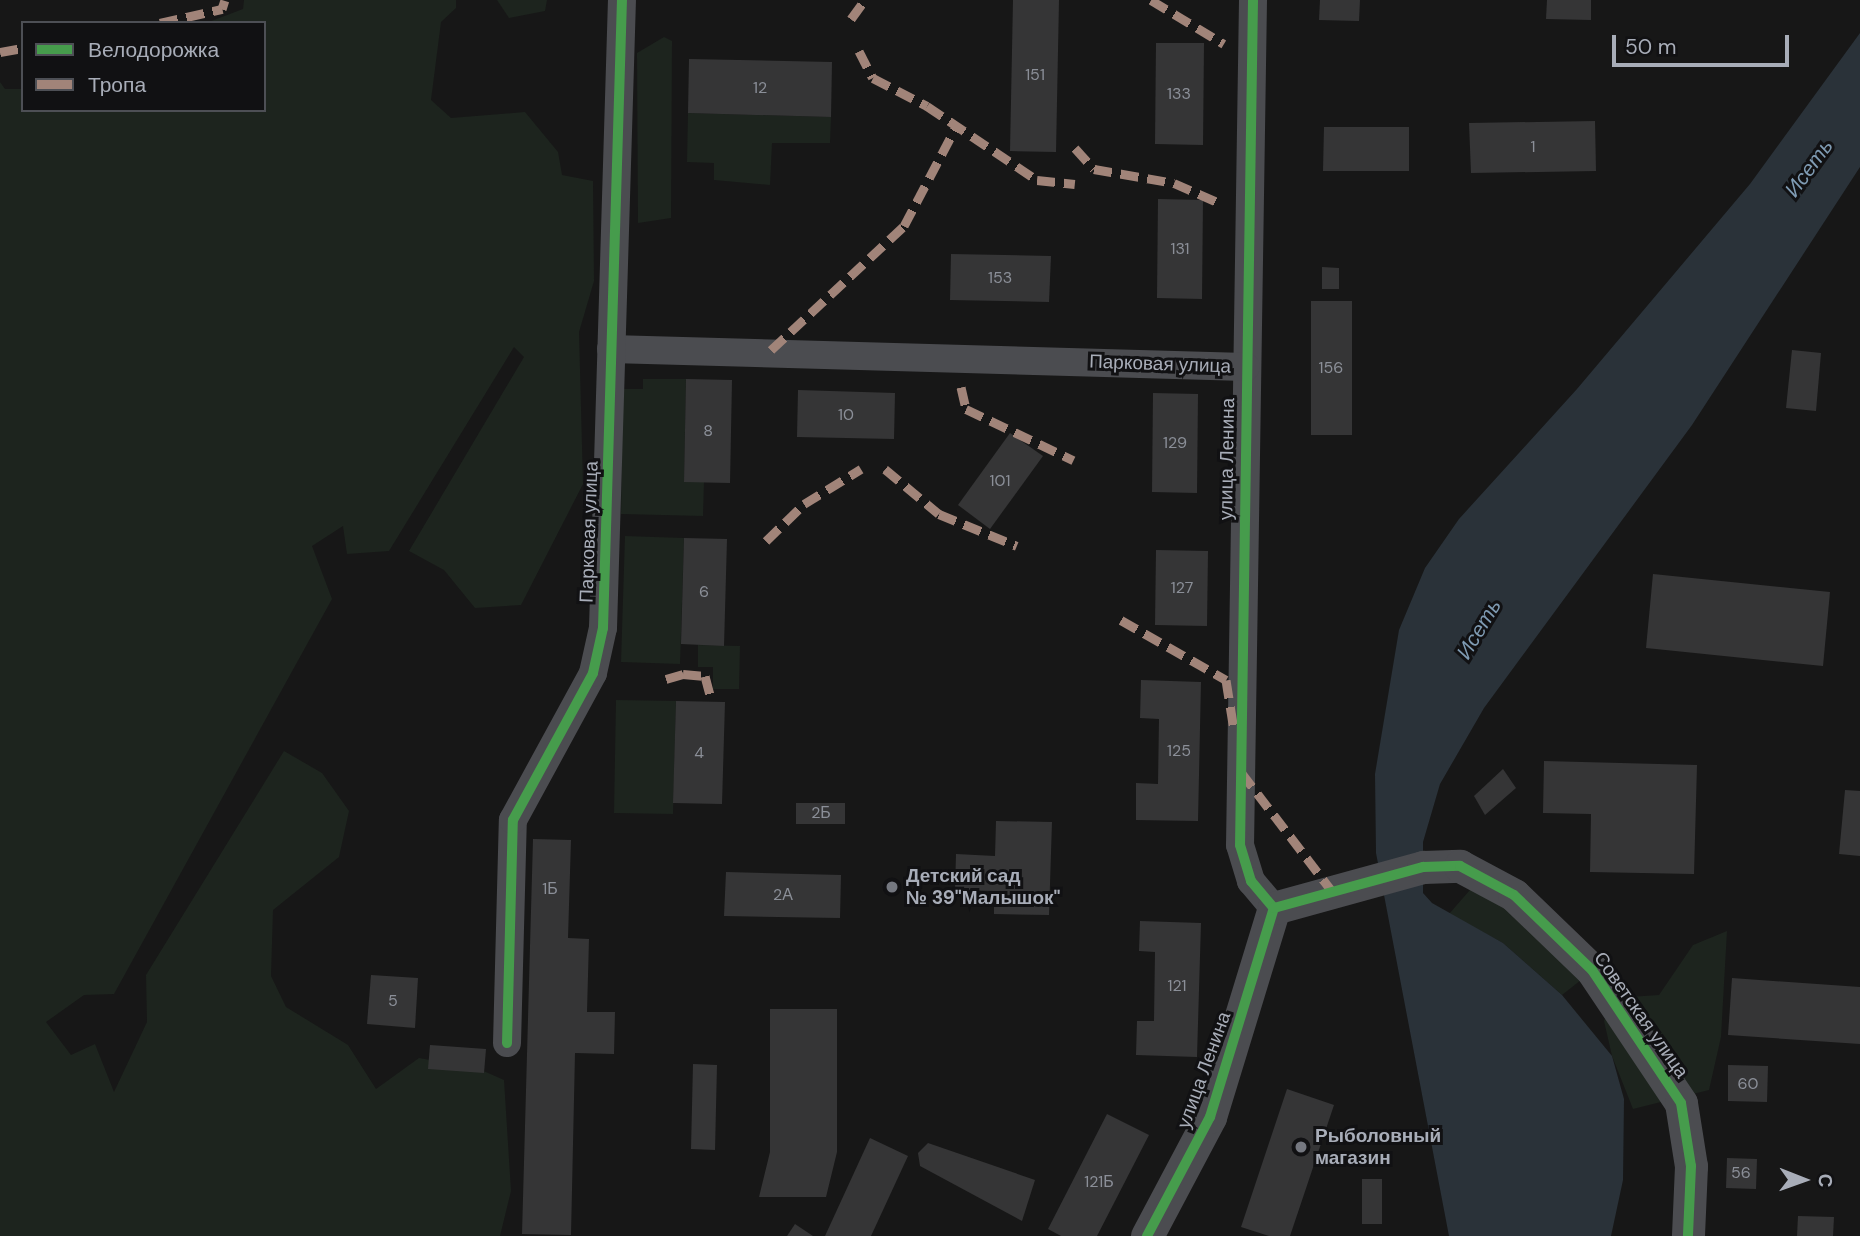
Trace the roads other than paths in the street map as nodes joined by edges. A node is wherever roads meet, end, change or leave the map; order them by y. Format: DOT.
graph roads {
  1 [pos="622,0"];
  2 [pos="1253,0"];
  3 [pos="611,349"];
  4 [pos="1246,367"];
  5 [pos="1275,908"];
  6 [pos="507,1043"];
  7 [pos="1147,1236"];
  8 [pos="1688,1236"];
  1 -- 3 [label="street, Парковая улица"];
  2 -- 4 [label="street, улица Ленина"];
  3 -- 4 [label="street, Парковая улица"];
  3 -- 6 [label="street, Парковая улица"];
  4 -- 5 [label="street, улица Ленина"];
  5 -- 7 [label="street, улица Ленина"];
  5 -- 8 [label="street, Советская улица"];
}
